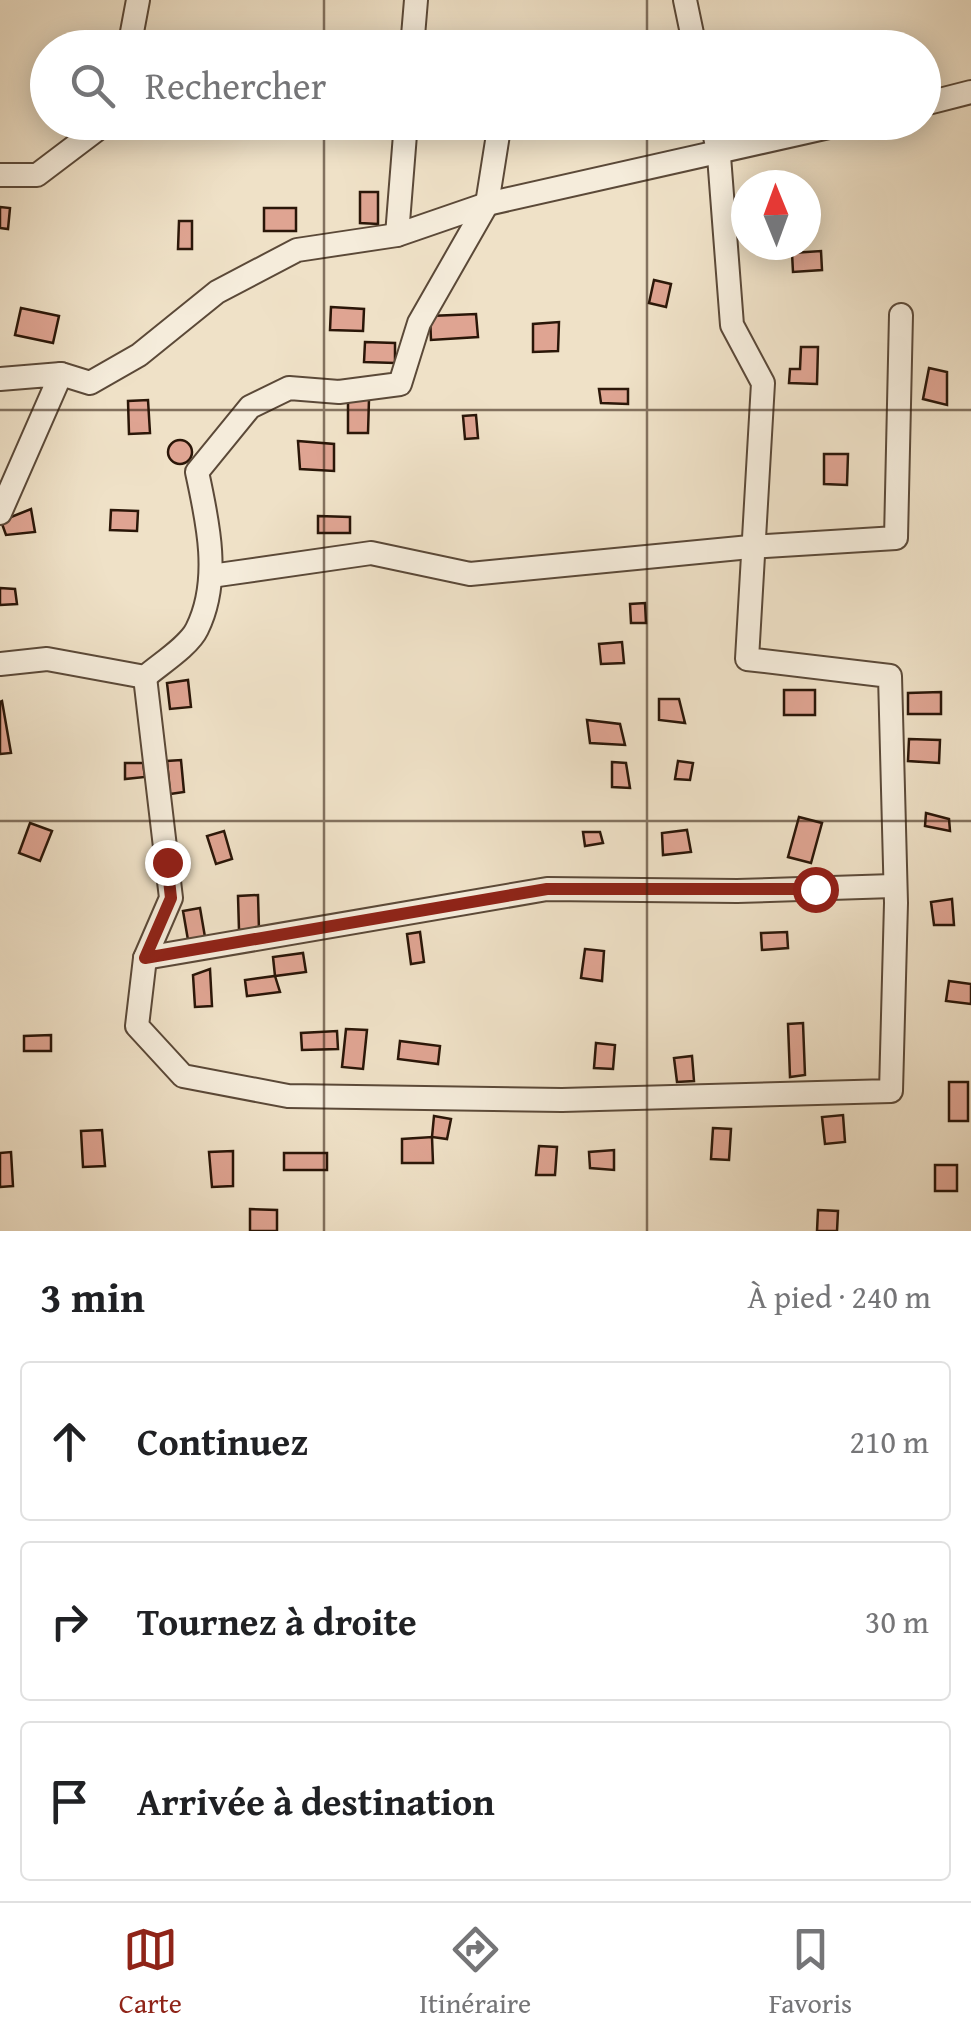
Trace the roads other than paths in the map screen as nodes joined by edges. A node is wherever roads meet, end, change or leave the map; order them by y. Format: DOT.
graph roads {
  1 [pos="138,0"];
  2 [pos="416,0"];
  3 [pos="685,0"];
  4 [pos="132,30"];
  5 [pos="414,30"];
  6 [pos="692,30"];
  7 [pos="971,92"];
  8 [pos="941,100"];
  9 [pos="84,140"];
  10 [pos="405,140"];
  11 [pos="497,140"];
  12 [pos="716,140"];
  13 [pos="781,140"];
  14 [pos="719,156"];
  15 [pos="0,175"];
  16 [pos="487,204"];
  17 [pos="397,235"];
  18 [pos="901,315"];
  19 [pos="62,374"];
  20 [pos="0,378"];
  21 [pos="0,513"];
  22 [pos="750,547"];
  23 [pos="211,576"];
  24 [pos="0,664"];
  25 [pos="145,677"];
  26 [pos="893,886"];
  27 [pos="145,958"];
  1 -- 4 [label="street"];
  2 -- 5 [label="street"];
  3 -- 6 [label="street"];
  7 -- 8 [label="street"];
  9 -- 15 [label="street"];
  10 -- 17 [label="street"];
  11 -- 16 [label="street"];
  12 -- 14 [label="street"];
  13 -- 14 [label="street"];
  14 -- 16 [label="street"];
  14 -- 22 [label="street"];
  16 -- 17 [label="street"];
  16 -- 23 [label="street"];
  17 -- 19 [label="street"];
  18 -- 22 [label="street"];
  19 -- 20 [label="street"];
  19 -- 21 [label="street"];
  22 -- 23 [label="street"];
  22 -- 26 [label="street"];
  23 -- 25 [label="street"];
  24 -- 25 [label="street"];
  25 -- 27 [label="street"];
  26 -- 27 [label="street"];
  26 -- 27 [label="street"];
}
